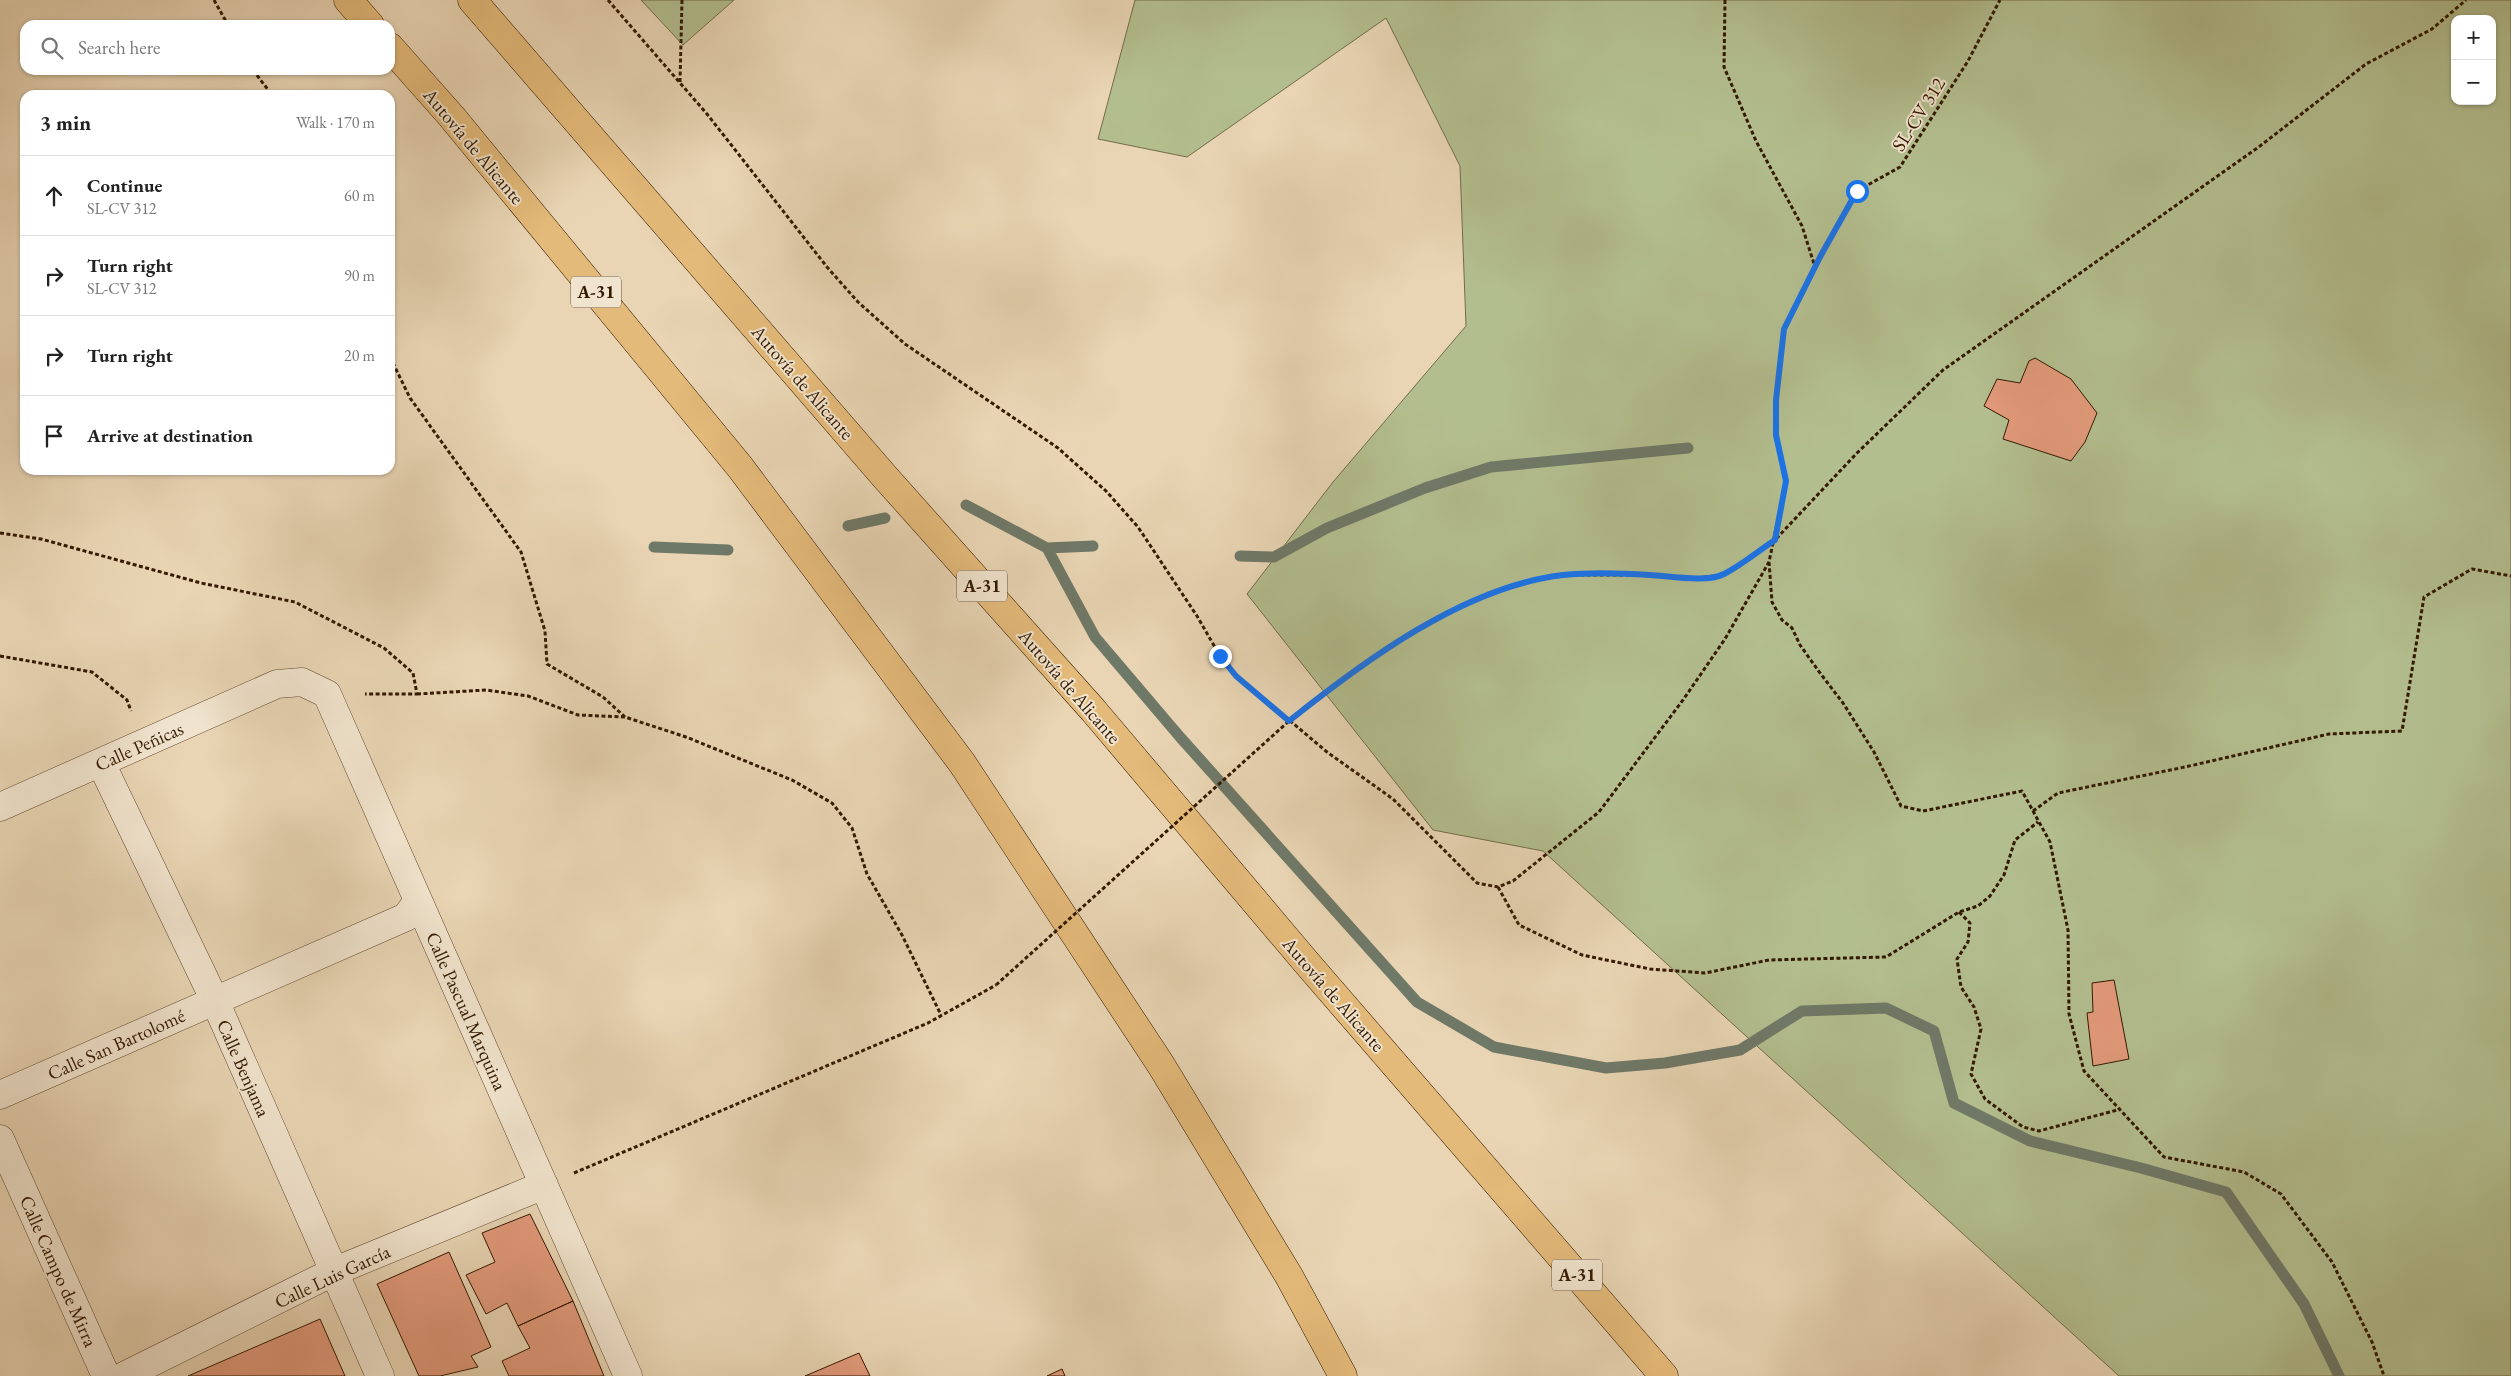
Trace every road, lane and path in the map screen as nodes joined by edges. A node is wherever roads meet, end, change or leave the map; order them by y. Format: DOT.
graph roads {
  1 [pos="214,0"];
  2 [pos="348,0"];
  3 [pos="472,0"];
  4 [pos="608,0"];
  5 [pos="682,0"];
  6 [pos="1725,0"];
  7 [pos="2000,0"];
  8 [pos="2466,0"];
  9 [pos="225,20"];
  10 [pos="366,20"];
  11 [pos="395,53"];
  12 [pos="257,75"];
  13 [pos="680,83"];
  14 [pos="268,90"];
  15 [pos="1815,267"];
  16 [pos="395,367"];
  17 [pos="0,533"];
  18 [pos="1775,540"];
  19 [pos="1769,562"];
  20 [pos="2511,576"];
  21 [pos="0,656"];
  22 [pos="327,694"];
  23 [pos="417,694"];
  24 [pos="626,718"];
  25 [pos="1289,721"];
  26 [pos="144,744"];
  27 [pos="102,763"];
  28 [pos="0,807"];
  29 [pos="2033,811"];
  30 [pos="2038,822"];
  31 [pos="1498,887"];
  32 [pos="418,901"];
  33 [pos="1959,912"];
  34 [pos="215,1001"];
  35 [pos="941,1015"];
  36 [pos="0,1095"];
  37 [pos="2121,1109"];
  38 [pos="0,1139"];
  39 [pos="544,1184"];
  40 [pos="334,1272"];
  41 [pos="106,1376"];
  42 [pos="124,1376"];
  43 [pos="380,1376"];
  44 [pos="628,1376"];
  45 [pos="1343,1376"];
  46 [pos="1664,1376"];
  47 [pos="2384,1376"];
  1 -- 9 [label="path"];
  2 -- 10 [label="highway"];
  3 -- 46 [label="highway, Autovía de Alicante / A-31"];
  4 -- 13 [label="path"];
  5 -- 13 [label="path"];
  6 -- 15 [label="path"];
  7 -- 15 [label="path, SL-CV 312"];
  8 -- 18 [label="path"];
  11 -- 45 [label="highway, Autovía de Alicante / A-31"];
  12 -- 14 [label="path"];
  13 -- 25 [label="path"];
  15 -- 18 [label="path, SL-CV 312"];
  16 -- 24 [label="path"];
  17 -- 23 [label="path"];
  18 -- 19 [label="path, SL-CV 312"];
  18 -- 25 [label="path"];
  19 -- 29 [label="path"];
  19 -- 31 [label="path"];
  20 -- 29 [label="path"];
  21 -- 26 [label="path"];
  22 -- 23 [label="path"];
  22 -- 26 [label="street, Calle Peñicas"];
  22 -- 32 [label="street, Calle Pascual Marquina"];
  23 -- 24 [label="path"];
  24 -- 35 [label="path"];
  25 -- 31 [label="path"];
  25 -- 35 [label="path, bridge"];
  26 -- 27 [label="street, Calle Peñicas"];
  27 -- 28 [label="street, Calle Peñicas"];
  27 -- 34 [label="street, Calle Benjama"];
  29 -- 30 [label="path"];
  30 -- 33 [label="path"];
  30 -- 37 [label="path"];
  31 -- 33 [label="path"];
  32 -- 34 [label="street, Calle San Bartolomé"];
  32 -- 39 [label="street, Calle Pascual Marquina"];
  33 -- 37 [label="path"];
  34 -- 36 [label="street, Calle San Bartolomé"];
  34 -- 40 [label="street, Calle Benjama"];
  35 -- 39 [label="path"];
  37 -- 47 [label="path"];
  38 -- 41 [label="street, Calle Campo de Mirra"];
  39 -- 40 [label="street, Calle Luis García"];
  39 -- 44 [label="street, Calle Pascual Marquina"];
  40 -- 42 [label="street, Calle Luis García"];
  40 -- 43 [label="street, Calle Benjama"];
}
